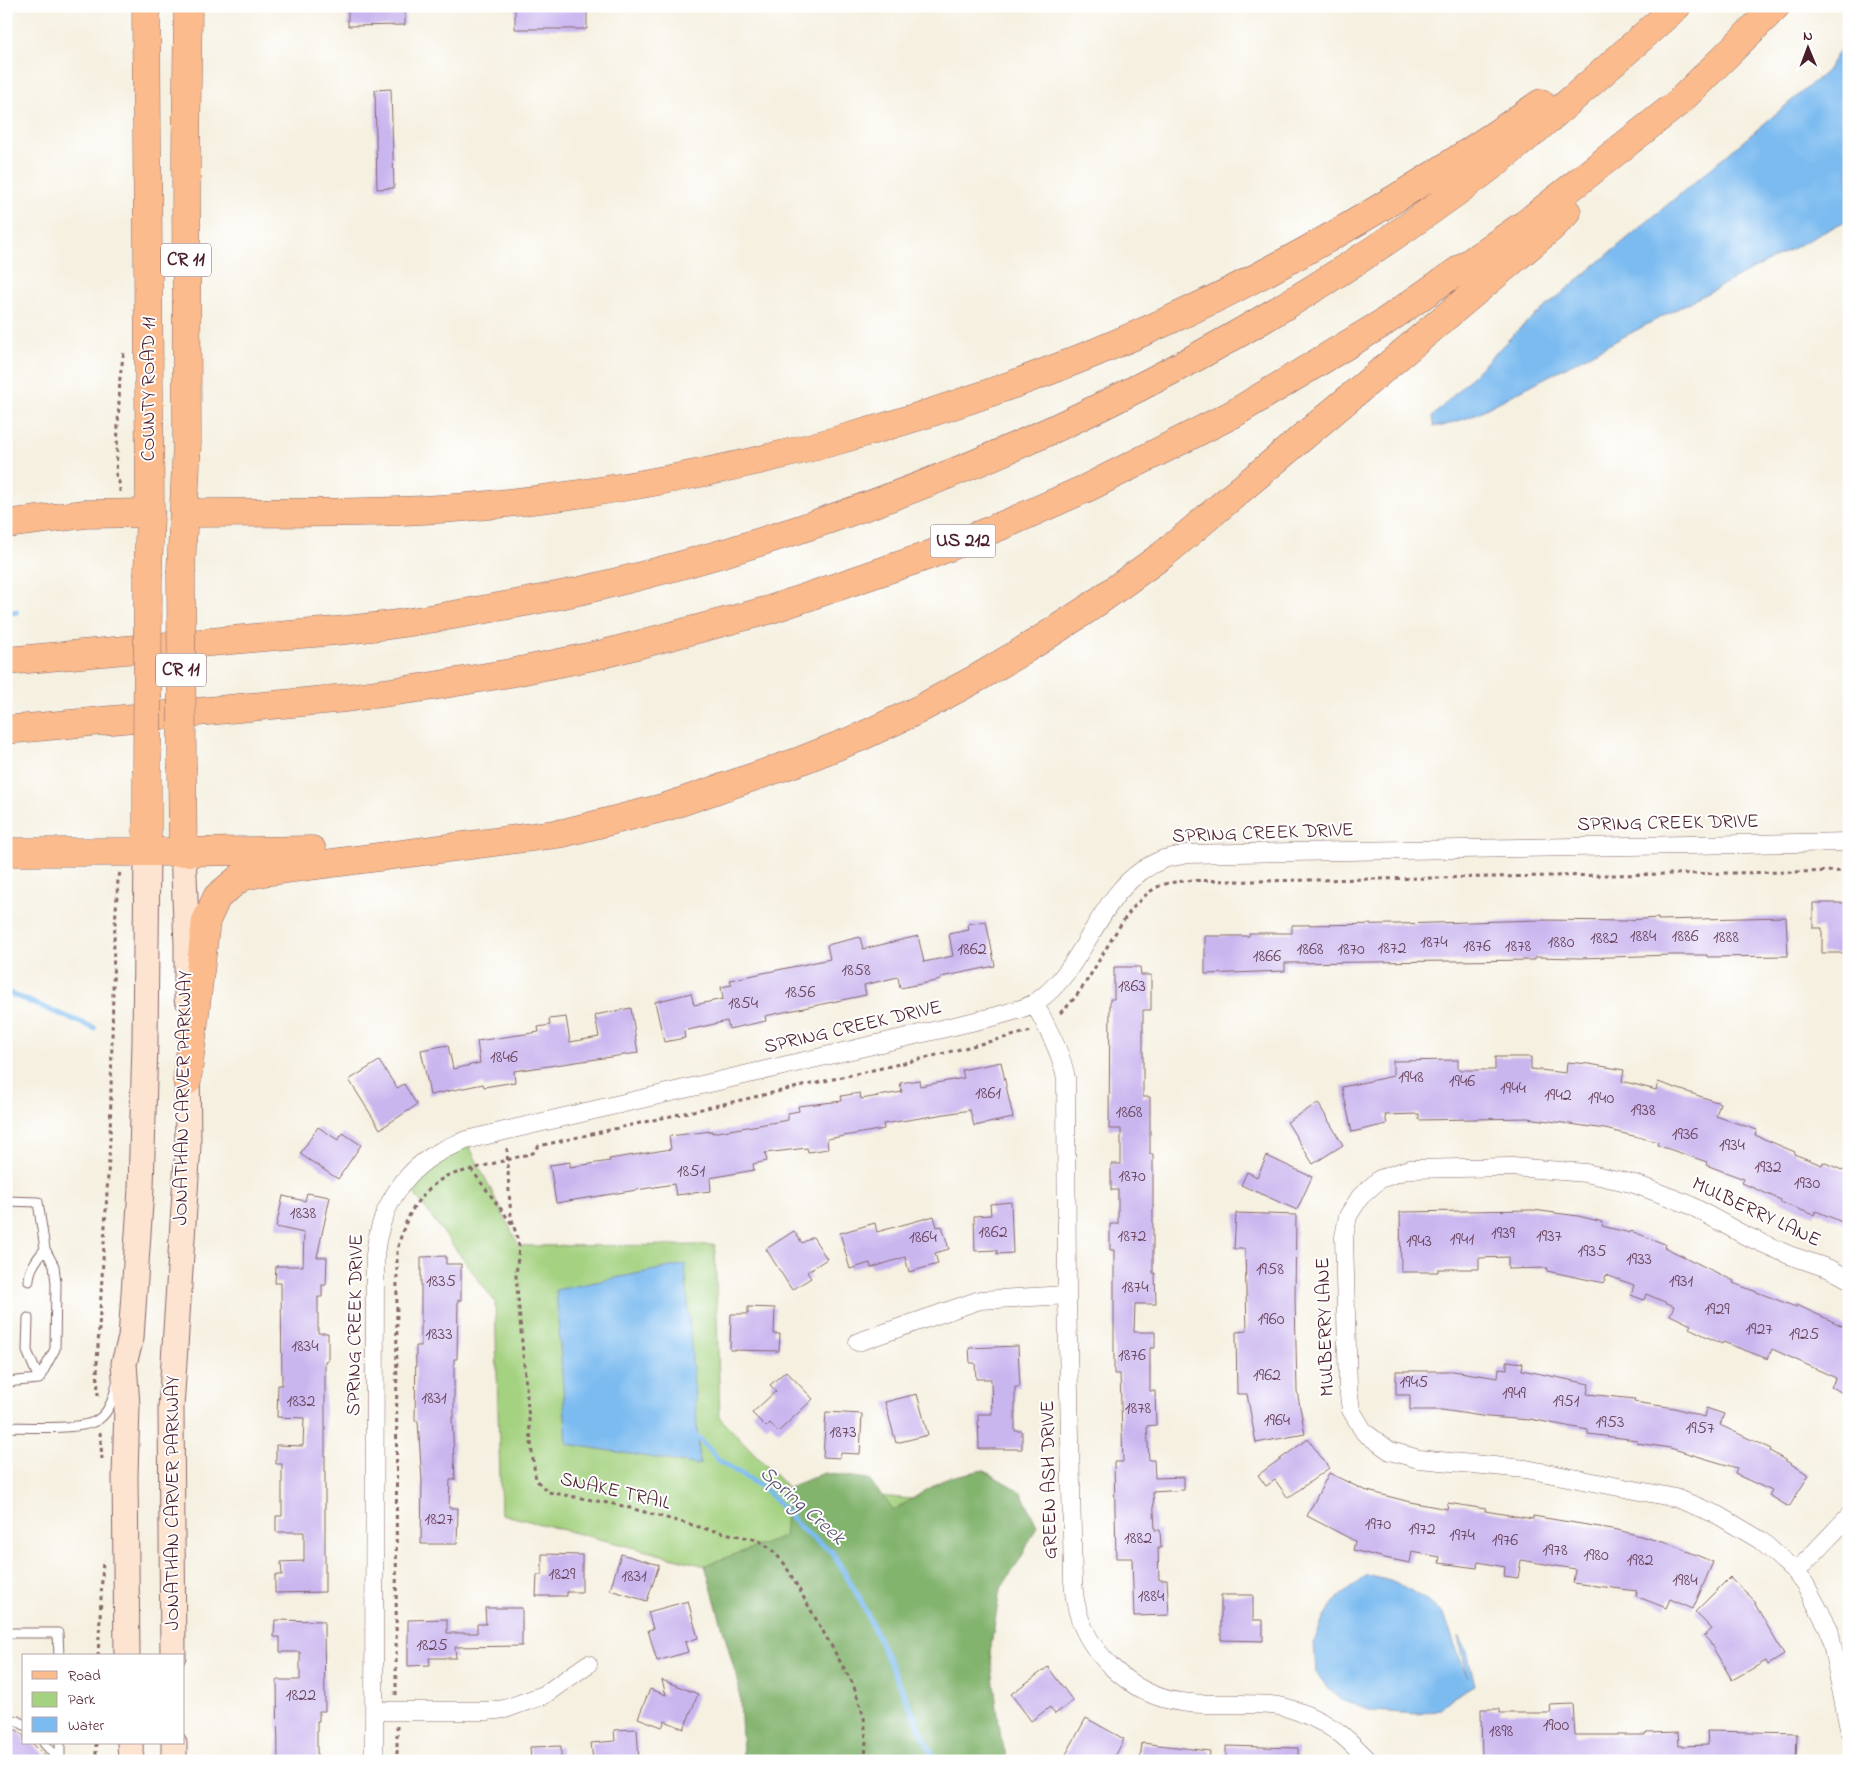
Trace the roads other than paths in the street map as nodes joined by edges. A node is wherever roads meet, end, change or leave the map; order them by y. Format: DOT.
graph roads {
  1 [pos="146,6"];
  2 [pos="188,6"];
  3 [pos="1678,6"];
  4 [pos="1776,6"];
  5 [pos="1639,40"];
  6 [pos="1679,102"];
  7 [pos="150,513"];
  8 [pos="185,513"];
  9 [pos="6,524"];
  10 [pos="181,570"];
  11 [pos="6,661"];
  12 [pos="6,730"];
  13 [pos="147,771"];
  14 [pos="1849,842"];
  15 [pos="478,844"];
  16 [pos="6,852"];
  17 [pos="147,852"];
  18 [pos="183,852"];
  19 [pos="1035,1004"];
  20 [pos="188,1081"];
  21 [pos="6,1201"];
  22 [pos="45,1249"];
  23 [pos="1849,1279"];
  24 [pos="29,1282"];
  25 [pos="1067,1295"];
  26 [pos="28,1318"];
  27 [pos="858,1342"];
  28 [pos="124,1362"];
  29 [pos="39,1379"];
  30 [pos="6,1382"];
  31 [pos="6,1428"];
  32 [pos="1849,1516"];
  33 [pos="1796,1572"];
  34 [pos="6,1633"];
  35 [pos="59,1654"];
  36 [pos="127,1654"];
  37 [pos="173,1654"];
  38 [pos="588,1664"];
  39 [pos="375,1711"];
  40 [pos="6,1719"];
  41 [pos="22,1723"];
  42 [pos="1849,1728"];
  43 [pos="45,1744"];
  44 [pos="60,1744"];
  45 [pos="130,1744"];
  46 [pos="174,1744"];
  47 [pos="59,1761"];
  48 [pos="131,1761"];
  49 [pos="174,1761"];
  50 [pos="374,1761"];
  51 [pos="1369,1761"];
  1 -- 7 [label="main road, COUNTY ROAD 11 / CR 11"];
  2 -- 8 [label="main road, COUNTY ROAD 11 / CR 11"];
  3 -- 5 [label="main road"];
  4 -- 6 [label="main road, US 212"];
  5 -- 8 [label="main road"];
  5 -- 11 [label="main road"];
  6 -- 12 [label="main road, US 212"];
  6 -- 15 [label="main road"];
  7 -- 8 [label="main road"];
  7 -- 9 [label="main road"];
  7 -- 13 [label="main road, COUNTY ROAD 11 / CR 11, bridge"];
  8 -- 10 [label="main road, COUNTY ROAD 11 / CR 11"];
  10 -- 18 [label="main road, JONATHAN CARVER PARKWAY / CR 11, bridge"];
  13 -- 17 [label="main road, JONATHAN CARVER PARKWAY / CR 11"];
  14 -- 19 [label="street, SPRING CREEK DRIVE"];
  15 -- 18 [label="main road"];
  15 -- 20 [label="main road"];
  16 -- 17 [label="main road"];
  17 -- 18 [label="main road"];
  17 -- 28 [label="main road, JONATHAN CARVER PARKWAY / CR 11"];
  18 -- 20 [label="main road, JONATHAN CARVER PARKWAY / CR 11"];
  19 -- 25 [label="street, GREEN ASH DRIVE"];
  19 -- 39 [label="street, SPRING CREEK DRIVE"];
  20 -- 37 [label="main road, JONATHAN CARVER PARKWAY / CR 11"];
  21 -- 22 [label="lane"];
  22 -- 24 [label="lane"];
  22 -- 29 [label="lane"];
  23 -- 33 [label="street, MULBERRY LANE"];
  25 -- 27 [label="street"];
  25 -- 51 [label="street, GREEN ASH DRIVE"];
  26 -- 29 [label="lane"];
  28 -- 31 [label="lane"];
  28 -- 36 [label="main road, JONATHAN CARVER PARKWAY / CR 11"];
  29 -- 30 [label="lane"];
  32 -- 33 [label="street"];
  33 -- 42 [label="street, MULBERRY LANE"];
  34 -- 35 [label="lane"];
  38 -- 39 [label="street"];
  39 -- 50 [label="street, SPRING CREEK DRIVE"];
  40 -- 41 [label="lane"];
  43 -- 47 [label="lane"];
  44 -- 47 [label="lane"];
  45 -- 48 [label="main road"];
  46 -- 49 [label="main road"];
}
